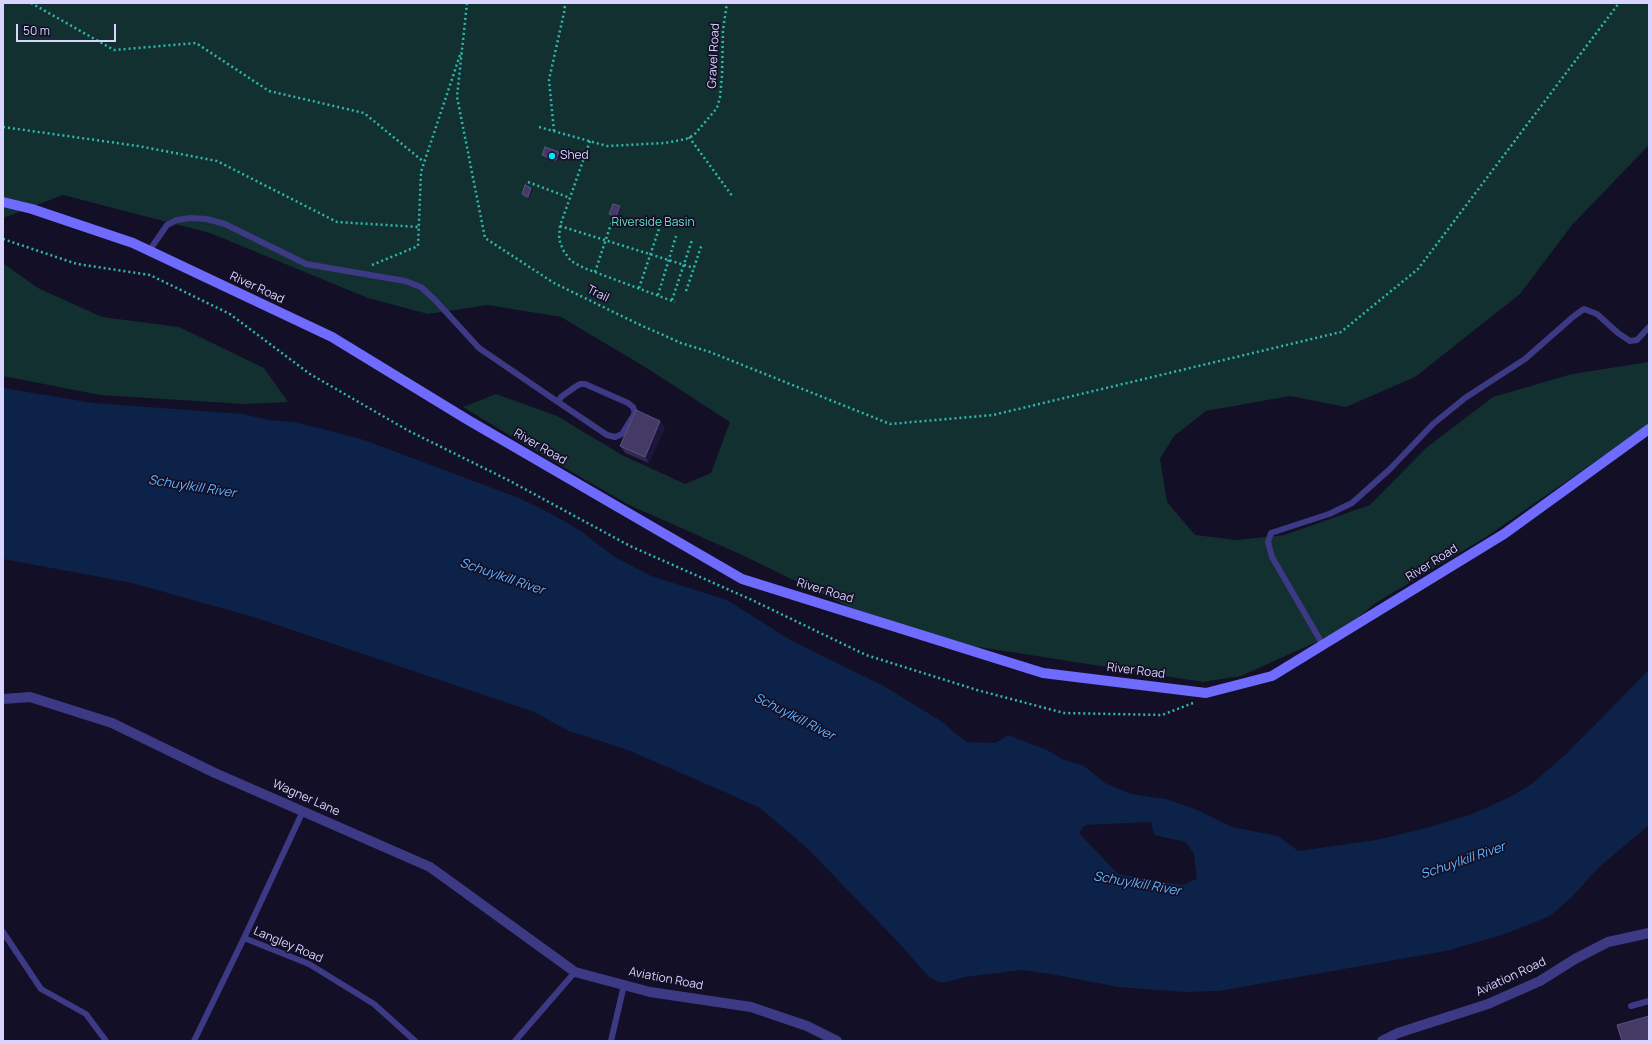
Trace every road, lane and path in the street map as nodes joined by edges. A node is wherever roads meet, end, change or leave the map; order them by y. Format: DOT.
graph roads {
  1 [pos="31,3"];
  2 [pos="467,3"];
  3 [pos="563,3"];
  4 [pos="727,3"];
  5 [pos="1619,3"];
  6 [pos="463,46"];
  7 [pos="3,127"];
  8 [pos="539,127"];
  9 [pos="554,131"];
  10 [pos="689,137"];
  11 [pos="590,141"];
  12 [pos="424,162"];
  13 [pos="528,182"];
  14 [pos="733,197"];
  15 [pos="570,198"];
  16 [pos="3,202"];
  17 [pos="613,218"];
  18 [pos="662,220"];
  19 [pos="560,226"];
  20 [pos="419,227"];
  21 [pos="676,236"];
  22 [pos="606,240"];
  23 [pos="692,240"];
  24 [pos="702,244"];
  25 [pos="149,251"];
  26 [pos="651,254"];
  27 [pos="669,260"];
  28 [pos="684,264"];
  29 [pos="694,268"];
  30 [pos="355,272"];
  31 [pos="595,272"];
  32 [pos="639,288"];
  33 [pos="686,291"];
  34 [pos="658,295"];
  35 [pos="1649,326"];
  36 [pos="558,402"];
  37 [pos="1649,429"];
  38 [pos="1323,645"];
  39 [pos="3,699"];
  40 [pos="303,811"];
  41 [pos="3,932"];
  42 [pos="1649,933"];
  43 [pos="244,938"];
  44 [pos="575,972"];
  45 [pos="624,985"];
  46 [pos="1649,1001"];
  47 [pos="1631,1006"];
  48 [pos="106,1041"];
  49 [pos="194,1041"];
  50 [pos="415,1041"];
  51 [pos="515,1041"];
  52 [pos="611,1041"];
  53 [pos="837,1041"];
  54 [pos="1382,1041"];
  1 -- 12 [label="path"];
  2 -- 6 [label="path"];
  3 -- 9 [label="path"];
  4 -- 10 [label="path, Gravel Road"];
  5 -- 6 [label="path, Trail"];
  6 -- 12 [label="path"];
  7 -- 20 [label="path"];
  8 -- 9 [label="path, Gravel Road"];
  9 -- 11 [label="path, Gravel Road"];
  10 -- 11 [label="path, Gravel Road"];
  10 -- 14 [label="path"];
  11 -- 15 [label="path"];
  12 -- 20 [label="path"];
  13 -- 15 [label="path"];
  15 -- 19 [label="path"];
  16 -- 25 [label="street, River Road"];
  17 -- 22 [label="path"];
  18 -- 26 [label="path"];
  19 -- 22 [label="path"];
  19 -- 31 [label="path"];
  20 -- 30 [label="path"];
  21 -- 27 [label="path"];
  22 -- 26 [label="path"];
  22 -- 31 [label="path"];
  23 -- 28 [label="path"];
  24 -- 29 [label="path"];
  25 -- 30 [label="lane"];
  25 -- 38 [label="street, River Road"];
  26 -- 27 [label="path"];
  26 -- 32 [label="path"];
  27 -- 28 [label="path"];
  27 -- 34 [label="path"];
  28 -- 29 [label="path"];
  28 -- 34 [label="path"];
  29 -- 33 [label="path"];
  30 -- 36 [label="lane"];
  31 -- 32 [label="path"];
  32 -- 34 [label="path"];
  35 -- 38 [label="lane"];
  36 -- 36 [label="lane"];
  37 -- 38 [label="street, River Road"];
  39 -- 40 [label="street, Wagner Lane"];
  40 -- 43 [label="lane"];
  40 -- 44 [label="street, Wagner Lane"];
  41 -- 48 [label="lane"];
  42 -- 54 [label="street, Aviation Road"];
  43 -- 49 [label="lane, Langley Road"];
  43 -- 50 [label="lane, Langley Road"];
  44 -- 45 [label="street, Aviation Road"];
  44 -- 51 [label="lane"];
  45 -- 52 [label="lane"];
  45 -- 53 [label="street, Aviation Road"];
  46 -- 47 [label="lane"];
}
